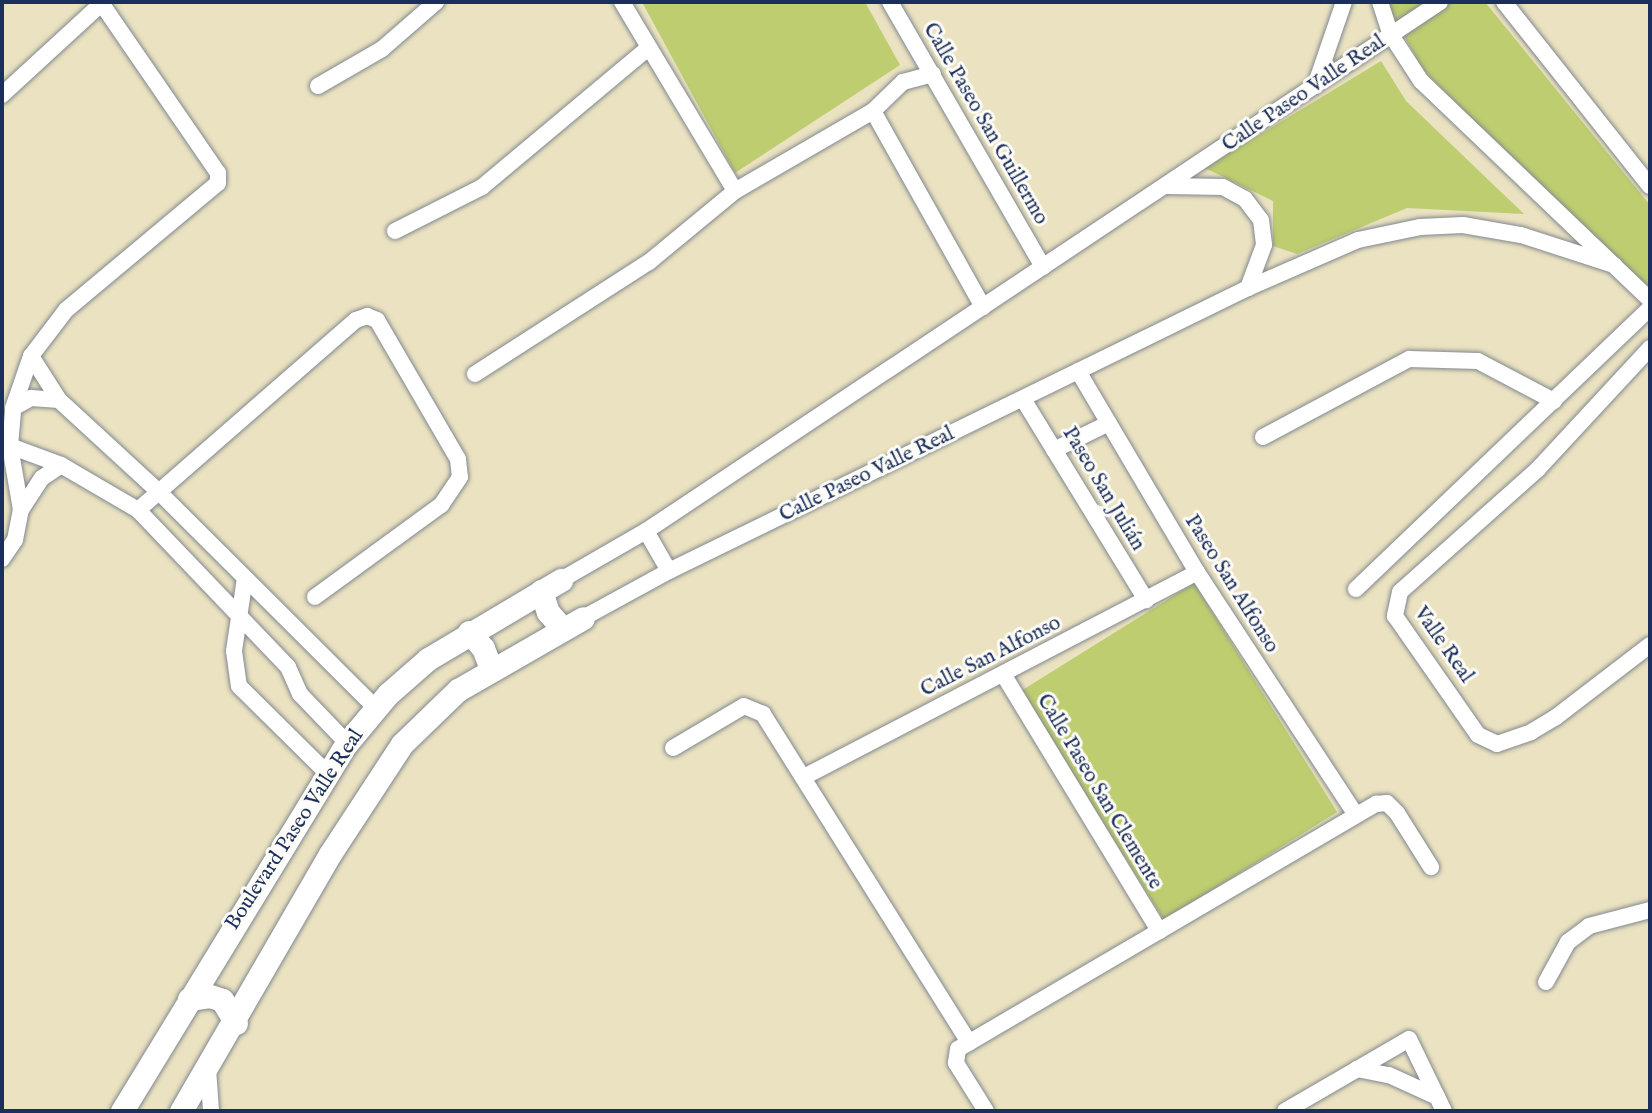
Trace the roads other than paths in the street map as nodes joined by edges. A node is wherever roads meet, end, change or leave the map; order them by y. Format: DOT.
graph roads {
  1 [pos="436,2"];
  2 [pos="622,2"];
  3 [pos="890,2"];
  4 [pos="1344,2"];
  5 [pos="1380,2"];
  6 [pos="1440,2"];
  7 [pos="1494,2"];
  8 [pos="102,3"];
  9 [pos="1507,8"];
  10 [pos="1391,35"];
  11 [pos="648,48"];
  12 [pos="933,74"];
  13 [pos="318,86"];
  14 [pos="1315,86"];
  15 [pos="2,95"];
  16 [pos="873,111"];
  17 [pos="1650,186"];
  18 [pos="1168,187"];
  19 [pos="735,191"];
  20 [pos="395,231"];
  21 [pos="1614,265"];
  22 [pos="1043,267"];
  23 [pos="1248,288"];
  24 [pos="1650,300"];
  25 [pos="983,307"];
  26 [pos="1650,308"];
  27 [pos="1650,348"];
  28 [pos="31,356"];
  29 [pos="1079,371"];
  30 [pos="475,374"];
  31 [pos="1023,399"];
  32 [pos="59,400"];
  33 [pos="1553,401"];
  34 [pos="13,408"];
  35 [pos="1109,423"];
  36 [pos="1263,437"];
  37 [pos="10,446"];
  38 [pos="1054,450"];
  39 [pos="61,465"];
  40 [pos="159,492"];
  41 [pos="21,510"];
  42 [pos="138,510"];
  43 [pos="646,531"];
  44 [pos="2,559"];
  45 [pos="669,571"];
  46 [pos="1197,572"];
  47 [pos="246,578"];
  48 [pos="551,586"];
  49 [pos="1356,589"];
  50 [pos="315,597"];
  51 [pos="1146,600"];
  52 [pos="236,614"];
  53 [pos="583,618"];
  54 [pos="563,629"];
  55 [pos="470,632"];
  56 [pos="1650,645"];
  57 [pos="491,669"];
  58 [pos="1003,674"];
  59 [pos="376,708"];
  60 [pos="347,743"];
  61 [pos="673,748"];
  62 [pos="328,774"];
  63 [pos="804,777"];
  64 [pos="1356,815"];
  65 [pos="1431,867"];
  66 [pos="1650,910"];
  67 [pos="1159,931"];
  68 [pos="1546,982"];
  69 [pos="189,999"];
  70 [pos="236,1023"];
  71 [pos="969,1043"];
  72 [pos="208,1068"];
  73 [pos="1357,1069"];
  74 [pos="1440,1104"];
  75 [pos="122,1111"];
  76 [pos="181,1111"];
  77 [pos="211,1111"];
  78 [pos="986,1111"];
  79 [pos="1285,1111"];
  1 -- 13 [label="street"];
  2 -- 11 [label="street"];
  3 -- 12 [label="street, Calle Paseo San Guillermo"];
  4 -- 14 [label="street"];
  5 -- 10 [label="street"];
  6 -- 10 [label="street, Calle Paseo Valle Real"];
  7 -- 9 [label="street"];
  8 -- 15 [label="street"];
  8 -- 28 [label="street"];
  9 -- 17 [label="street"];
  10 -- 14 [label="street, Calle Paseo Valle Real"];
  10 -- 21 [label="street"];
  11 -- 19 [label="street"];
  11 -- 20 [label="street"];
  12 -- 16 [label="street"];
  12 -- 22 [label="street, Calle Paseo San Guillermo"];
  14 -- 18 [label="street, Calle Paseo Valle Real"];
  16 -- 19 [label="street"];
  16 -- 25 [label="street"];
  18 -- 22 [label="street, Calle Paseo Valle Real"];
  18 -- 23 [label="street, Calle Paseo Valle Real"];
  19 -- 30 [label="street"];
  21 -- 23 [label="street, Calle Paseo Valle Real"];
  21 -- 24 [label="street"];
  22 -- 25 [label="street, Calle Paseo Valle Real"];
  23 -- 29 [label="street, Calle Paseo Valle Real"];
  25 -- 43 [label="street, Calle Paseo Valle Real"];
  26 -- 33 [label="street"];
  27 -- 56 [label="street, Valle Real"];
  28 -- 32 [label="street"];
  28 -- 34 [label="street"];
  29 -- 31 [label="street, Calle Paseo Valle Real"];
  29 -- 35 [label="street, Paseo San Alfonso"];
  31 -- 38 [label="street, Paseo San Julián"];
  31 -- 45 [label="street, Calle Paseo Valle Real"];
  32 -- 34 [label="street"];
  32 -- 40 [label="street"];
  33 -- 36 [label="street"];
  33 -- 49 [label="street"];
  34 -- 37 [label="street"];
  35 -- 38 [label="street"];
  35 -- 46 [label="street, Paseo San Alfonso"];
  37 -- 39 [label="street"];
  37 -- 41 [label="street"];
  38 -- 51 [label="street, Paseo San Julián"];
  39 -- 41 [label="street"];
  39 -- 42 [label="street"];
  40 -- 42 [label="street"];
  40 -- 47 [label="street"];
  40 -- 50 [label="street"];
  41 -- 44 [label="street"];
  42 -- 52 [label="street"];
  43 -- 45 [label="street"];
  43 -- 48 [label="street, Calle Paseo Valle Real"];
  45 -- 53 [label="street, Calle Paseo Valle Real"];
  46 -- 51 [label="street, Calle San Alfonso"];
  46 -- 64 [label="street, Paseo San Alfonso"];
  47 -- 52 [label="street"];
  47 -- 59 [label="street"];
  48 -- 54 [label="street"];
  48 -- 55 [label="street, Boulevard Paseo Valle Real"];
  51 -- 58 [label="street, Calle San Alfonso"];
  52 -- 60 [label="street"];
  52 -- 62 [label="street"];
  53 -- 54 [label="street, Calle Paseo Valle Real"];
  54 -- 57 [label="street, Calle Paseo Valle Real"];
  55 -- 57 [label="street"];
  55 -- 59 [label="street, Boulevard Paseo Valle Real"];
  57 -- 70 [label="street, Boulevard Paseo Valle Real"];
  58 -- 63 [label="street, Calle San Alfonso"];
  58 -- 67 [label="street, Calle Paseo San Clemente"];
  59 -- 60 [label="street, Boulevard Paseo Valle Real"];
  60 -- 62 [label="street, Boulevard Paseo Valle Real"];
  61 -- 63 [label="street"];
  62 -- 69 [label="street, Boulevard Paseo Valle Real"];
  63 -- 71 [label="street"];
  64 -- 65 [label="street"];
  64 -- 67 [label="street"];
  66 -- 68 [label="street"];
  67 -- 71 [label="street"];
  69 -- 70 [label="street"];
  69 -- 75 [label="street, Boulevard Paseo Valle Real"];
  70 -- 72 [label="street, Boulevard Paseo Valle Real"];
  71 -- 78 [label="street"];
  72 -- 76 [label="street, Boulevard Paseo Valle Real"];
  72 -- 77 [label="street"];
  73 -- 74 [label="street"];
  73 -- 74 [label="street"];
  73 -- 79 [label="street"];
}
